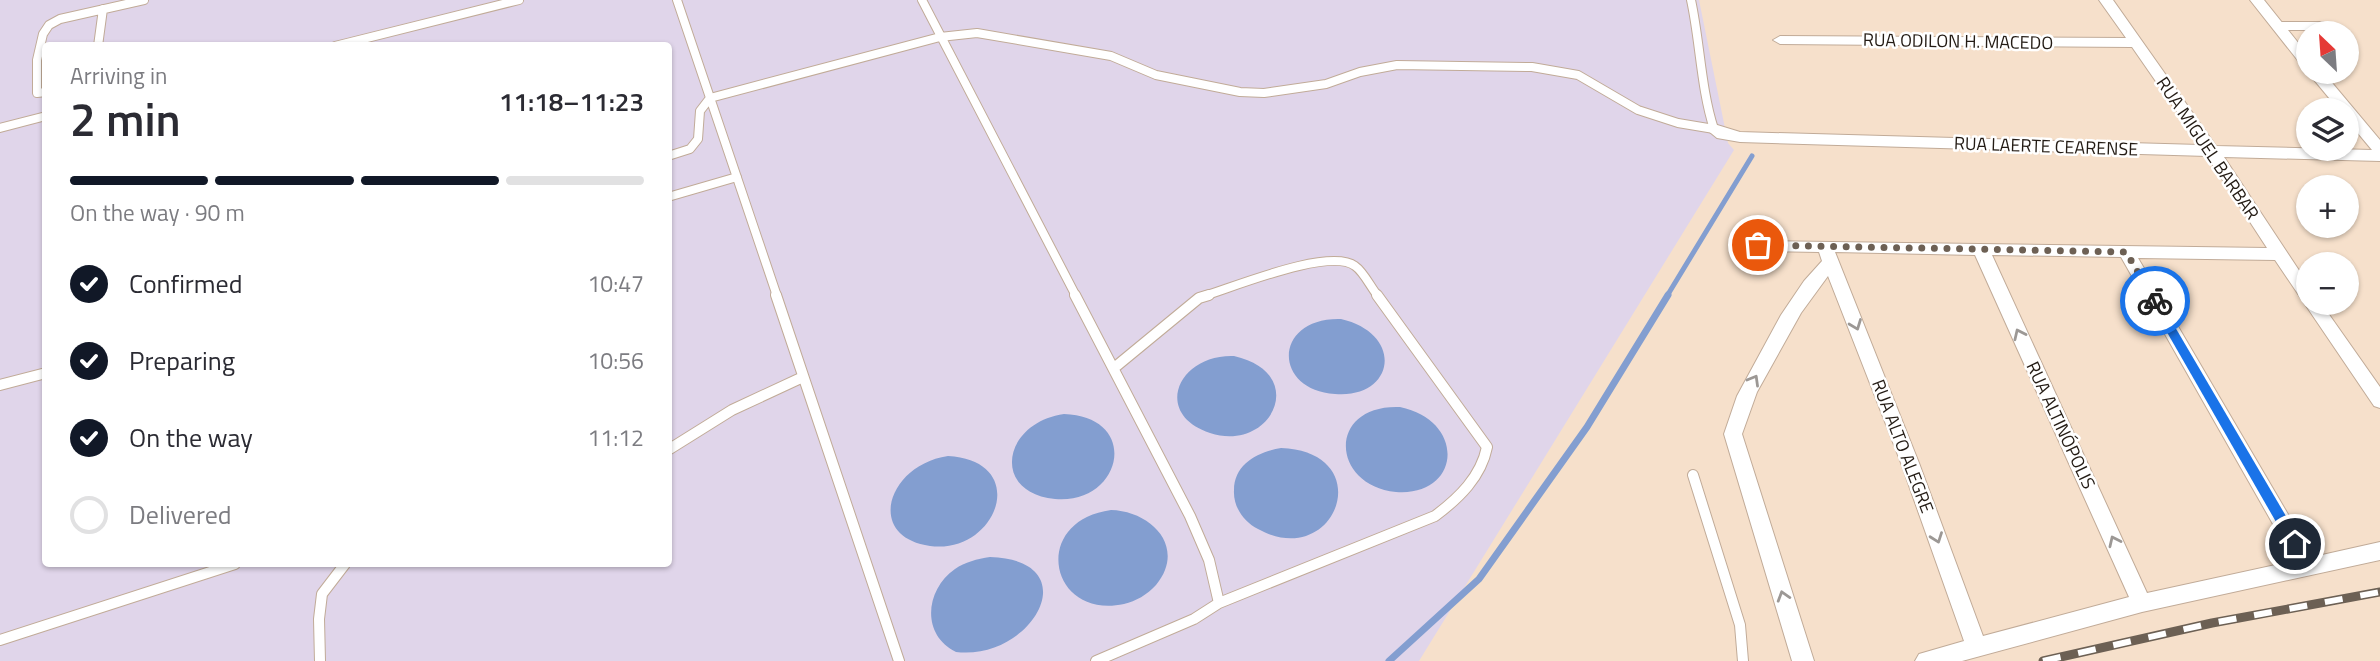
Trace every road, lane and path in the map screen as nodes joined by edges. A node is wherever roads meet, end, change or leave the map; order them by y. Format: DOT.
graph roads {
  1 [pos="144,0"];
  2 [pos="519,0"];
  3 [pos="677,0"];
  4 [pos="922,0"];
  5 [pos="1691,0"];
  6 [pos="2106,0"];
  7 [pos="2257,0"];
  8 [pos="103,9"];
  9 [pos="2278,26"];
  10 [pos="2296,26"];
  11 [pos="940,37"];
  12 [pos="1780,40"];
  13 [pos="371,41"];
  14 [pos="99,42"];
  15 [pos="2136,43"];
  16 [pos="2296,49"];
  17 [pos="2325,84"];
  18 [pos="42,92"];
  19 [pos="710,97"];
  20 [pos="42,118"];
  21 [pos="0,128"];
  22 [pos="1714,129"];
  23 [pos="2212,150"];
  24 [pos="2380,150"];
  25 [pos="672,155"];
  26 [pos="2380,156"];
  27 [pos="737,177"];
  28 [pos="672,196"];
  29 [pos="1758,245"];
  30 [pos="1980,248"];
  31 [pos="2126,252"];
  32 [pos="1828,254"];
  33 [pos="2278,254"];
  34 [pos="2296,280"];
  35 [pos="2320,315"];
  36 [pos="1114,369"];
  37 [pos="42,374"];
  38 [pos="803,377"];
  39 [pos="0,385"];
  40 [pos="2380,401"];
  41 [pos="672,448"];
  42 [pos="1693,475"];
  43 [pos="2380,551"];
  44 [pos="226,567"];
  45 [pos="343,567"];
  46 [pos="2308,567"];
  47 [pos="1219,603"];
  48 [pos="2142,603"];
  49 [pos="0,640"];
  50 [pos="1977,648"];
  51 [pos="320,661"];
  52 [pos="899,661"];
  53 [pos="1096,661"];
  54 [pos="1743,661"];
  55 [pos="1803,661"];
  56 [pos="1926,661"];
  1 -- 8 [label="lane"];
  2 -- 13 [label="lane"];
  3 -- 19 [label="lane"];
  4 -- 11 [label="lane"];
  5 -- 22 [label="lane"];
  6 -- 15 [label="street, RUA MIGUEL BARBAR"];
  7 -- 9 [label="street"];
  8 -- 14 [label="lane"];
  8 -- 18 [label="lane"];
  9 -- 10 [label="lane"];
  9 -- 16 [label="street"];
  11 -- 19 [label="lane"];
  11 -- 22 [label="lane"];
  11 -- 36 [label="lane"];
  12 -- 15 [label="street, RUA ODILON H. MACEDO"];
  15 -- 23 [label="street, RUA MIGUEL BARBAR"];
  17 -- 24 [label="street"];
  19 -- 25 [label="lane"];
  19 -- 27 [label="lane"];
  20 -- 21 [label="lane"];
  22 -- 23 [label="street, RUA LAERTE CEARENSE"];
  23 -- 26 [label="street, RUA LAERTE CEARENSE"];
  23 -- 33 [label="street, RUA MIGUEL BARBAR"];
  27 -- 28 [label="lane"];
  27 -- 38 [label="lane"];
  29 -- 32 [label="street"];
  30 -- 31 [label="street"];
  30 -- 32 [label="street"];
  48 -- 30 [label="street, RUA ALTINÓPOLIS, one-way"];
  31 -- 33 [label="street"];
  31 -- 46 [label="street"];
  32 -- 50 [label="street, RUA ALTO ALEGRE, one-way"];
  55 -- 32 [label="street, one-way"];
  33 -- 34 [label="street, RUA MIGUEL BARBAR"];
  35 -- 40 [label="street"];
  36 -- 47 [label="lane"];
  36 -- 47 [label="lane"];
  37 -- 39 [label="lane"];
  38 -- 41 [label="lane"];
  38 -- 52 [label="lane"];
  42 -- 54 [label="lane"];
  43 -- 46 [label="street"];
  44 -- 49 [label="lane"];
  45 -- 51 [label="lane"];
  46 -- 48 [label="street"];
  47 -- 53 [label="lane"];
  48 -- 50 [label="street"];
  50 -- 56 [label="street"];
}
